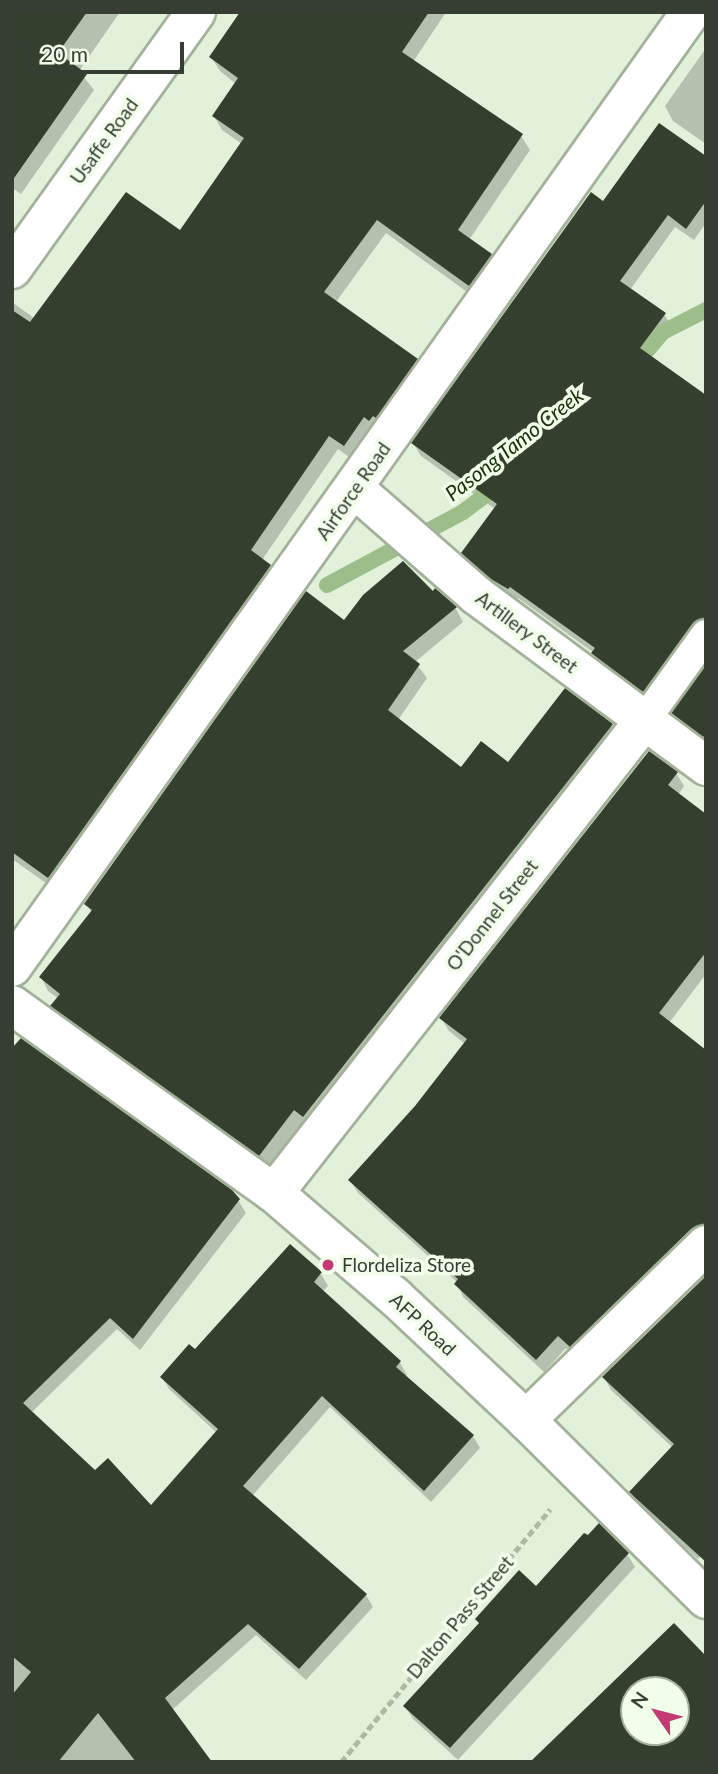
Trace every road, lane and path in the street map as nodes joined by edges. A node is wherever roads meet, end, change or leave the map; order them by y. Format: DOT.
graph roads {
  1 [pos="196,12"];
  2 [pos="691,12"];
  3 [pos="12,269"];
  4 [pos="355,489"];
  5 [pos="706,635"];
  6 [pos="645,721"];
  7 [pos="706,766"];
  8 [pos="12,967"];
  9 [pos="12,1005"];
  10 [pos="274,1193"];
  11 [pos="706,1245"];
  12 [pos="526,1420"];
  13 [pos="580,1473"];
  14 [pos="706,1599"];
  15 [pos="341,1762"];
  1 -- 3 [label="street, Usaffe Road"];
  2 -- 4 [label="street, Airforce Road"];
  4 -- 6 [label="street, Artillery Street"];
  4 -- 8 [label="street, Airforce Road"];
  5 -- 6 [label="lane, O'Donnel Street"];
  6 -- 7 [label="street, Artillery Street"];
  6 -- 10 [label="street, O'Donnel Street"];
  9 -- 10 [label="street, AFP Road"];
  10 -- 12 [label="street, AFP Road"];
  11 -- 12 [label="street"];
  12 -- 13 [label="street, AFP Road"];
  13 -- 14 [label="street, AFP Road"];
  13 -- 15 [label="path, Dalton Pass Street"];
}
